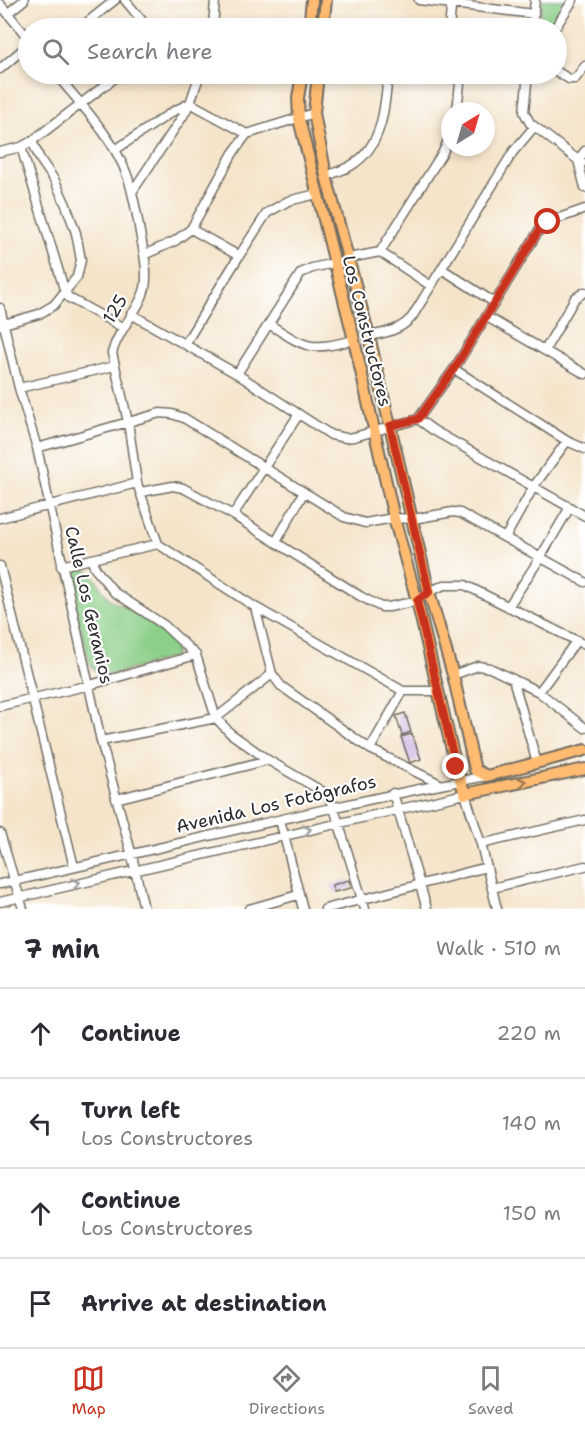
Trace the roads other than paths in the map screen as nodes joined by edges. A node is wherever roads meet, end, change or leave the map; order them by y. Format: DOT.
graph roads {
  1 [pos="24,0"];
  2 [pos="115,0"];
  3 [pos="125,0"];
  4 [pos="215,0"];
  5 [pos="312,0"];
  6 [pos="326,0"];
  7 [pos="419,0"];
  8 [pos="535,0"];
  9 [pos="573,0"];
  10 [pos="452,2"];
  11 [pos="0,4"];
  12 [pos="8,13"];
  13 [pos="534,14"];
  14 [pos="92,18"];
  15 [pos="140,18"];
  16 [pos="214,18"];
  17 [pos="310,18"];
  18 [pos="324,18"];
  19 [pos="450,18"];
  20 [pos="533,18"];
  21 [pos="561,18"];
  22 [pos="18,26"];
  23 [pos="18,54"];
  24 [pos="585,66"];
  25 [pos="0,69"];
  26 [pos="567,78"];
  27 [pos="64,84"];
  28 [pos="107,84"];
  29 [pos="197,84"];
  30 [pos="300,84"];
  31 [pos="317,84"];
  32 [pos="387,84"];
  33 [pos="460,84"];
  34 [pos="527,84"];
  35 [pos="458,102"];
  36 [pos="190,103"];
  37 [pos="80,104"];
  38 [pos="314,113"];
  39 [pos="298,118"];
  40 [pos="534,126"];
  41 [pos="248,134"];
  42 [pos="32,141"];
  43 [pos="21,147"];
  44 [pos="115,150"];
  45 [pos="1,151"];
  46 [pos="585,151"];
  47 [pos="441,155"];
  48 [pos="581,162"];
  49 [pos="326,176"];
  50 [pos="585,188"];
  51 [pos="132,192"];
  52 [pos="317,194"];
  53 [pos="585,209"];
  54 [pos="191,230"];
  55 [pos="380,252"];
  56 [pos="146,254"];
  57 [pos="239,256"];
  58 [pos="349,258"];
  59 [pos="334,263"];
  60 [pos="442,269"];
  61 [pos="431,286"];
  62 [pos="65,292"];
  63 [pos="585,292"];
  64 [pos="495,303"];
  65 [pos="0,309"];
  66 [pos="131,314"];
  67 [pos="487,317"];
  68 [pos="269,324"];
  69 [pos="2,325"];
  70 [pos="122,327"];
  71 [pos="369,336"];
  72 [pos="354,340"];
  73 [pos="185,344"];
  74 [pos="545,350"];
  75 [pos="115,366"];
  76 [pos="454,369"];
  77 [pos="237,374"];
  78 [pos="585,374"];
  79 [pos="19,388"];
  80 [pos="299,414"];
  81 [pos="418,419"];
  82 [pos="128,422"];
  83 [pos="390,426"];
  84 [pos="375,432"];
  85 [pos="567,441"];
  86 [pos="37,448"];
  87 [pos="585,448"];
  88 [pos="265,468"];
  89 [pos="137,483"];
  90 [pos="534,486"];
  91 [pos="141,492"];
  92 [pos="304,492"];
  93 [pos="50,505"];
  94 [pos="570,507"];
  95 [pos="233,515"];
  96 [pos="585,516"];
  97 [pos="0,518"];
  98 [pos="394,518"];
  99 [pos="413,519"];
  100 [pos="505,538"];
  101 [pos="276,542"];
  102 [pos="158,544"];
  103 [pos="540,558"];
  104 [pos="91,560"];
  105 [pos="0,566"];
  106 [pos="61,566"];
  107 [pos="585,582"];
  108 [pos="429,592"];
  109 [pos="417,601"];
  110 [pos="255,607"];
  111 [pos="508,607"];
  112 [pos="581,643"];
  113 [pos="196,655"];
  114 [pos="272,674"];
  115 [pos="453,675"];
  116 [pos="513,679"];
  117 [pos="90,685"];
  118 [pos="403,691"];
  119 [pos="438,691"];
  120 [pos="539,692"];
  121 [pos="34,698"];
  122 [pos="0,706"];
  123 [pos="216,718"];
  124 [pos="585,728"];
  125 [pos="101,741"];
  126 [pos="370,749"];
  127 [pos="585,750"];
  128 [pos="268,760"];
  129 [pos="537,762"];
  130 [pos="585,768"];
  131 [pos="487,776"];
  132 [pos="461,781"];
  133 [pos="440,785"];
  134 [pos="393,793"];
  135 [pos="465,794"];
  136 [pos="116,799"];
  137 [pos="334,808"];
  138 [pos="398,810"];
  139 [pos="280,820"];
  140 [pos="585,820"];
  141 [pos="339,823"];
  142 [pos="0,833"];
  143 [pos="284,836"];
  144 [pos="482,844"];
  145 [pos="132,856"];
  146 [pos="585,866"];
  147 [pos="74,867"];
  148 [pos="487,867"];
  149 [pos="135,870"];
  150 [pos="15,881"];
  151 [pos="0,884"];
  152 [pos="420,885"];
  153 [pos="492,888"];
  154 [pos="298,895"];
  155 [pos="19,897"];
  156 [pos="0,902"];
  157 [pos="364,904"];
  158 [pos="23,909"];
  159 [pos="144,909"];
  160 [pos="249,909"];
  161 [pos="303,909"];
  162 [pos="325,909"];
  163 [pos="428,909"];
  164 [pos="497,909"];
  1 -- 12 [label="street"];
  2 -- 14 [label="street"];
  3 -- 15 [label="street"];
  4 -- 16 [label="street"];
  5 -- 17 [label="main road"];
  6 -- 18 [label="main road"];
  7 -- 10 [label="street"];
  8 -- 13 [label="street"];
  9 -- 21 [label="street"];
  10 -- 13 [label="street"];
  10 -- 19 [label="street"];
  11 -- 12 [label="street"];
  12 -- 22 [label="street"];
  13 -- 20 [label="street"];
  23 -- 25 [label="street"];
  24 -- 26 [label="street"];
  27 -- 37 [label="street, 125"];
  28 -- 37 [label="street"];
  29 -- 36 [label="street"];
  30 -- 39 [label="main road, Los Constructores"];
  31 -- 38 [label="main road, Los Constructores"];
  32 -- 49 [label="street"];
  33 -- 35 [label="street"];
  34 -- 40 [label="street"];
  36 -- 41 [label="street"];
  36 -- 44 [label="street"];
  36 -- 51 [label="street"];
  37 -- 42 [label="street"];
  37 -- 44 [label="street, 125"];
  38 -- 39 [label="street"];
  38 -- 49 [label="main road, Los Constructores"];
  39 -- 41 [label="street"];
  39 -- 52 [label="main road, Los Constructores"];
  40 -- 48 [label="street"];
  40 -- 60 [label="street"];
  41 -- 54 [label="street"];
  42 -- 43 [label="street"];
  42 -- 62 [label="street"];
  43 -- 45 [label="street"];
  43 -- 62 [label="street"];
  44 -- 51 [label="street, 125"];
  46 -- 48 [label="street"];
  47 -- 55 [label="street"];
  48 -- 50 [label="street"];
  49 -- 58 [label="main road, Los Constructores"];
  51 -- 56 [label="street, 125"];
  52 -- 57 [label="street"];
  52 -- 59 [label="main road, Los Constructores"];
  53 -- 64 [label="street"];
  54 -- 56 [label="street"];
  54 -- 57 [label="street"];
  55 -- 58 [label="street"];
  55 -- 61 [label="street"];
  56 -- 66 [label="street, 125"];
  57 -- 73 [label="street"];
  58 -- 71 [label="main road, Los Constructores"];
  59 -- 68 [label="street"];
  59 -- 72 [label="main road, Los Constructores"];
  60 -- 61 [label="street"];
  60 -- 64 [label="street"];
  61 -- 71 [label="street"];
  62 -- 69 [label="street"];
  62 -- 70 [label="street"];
  63 -- 74 [label="street"];
  64 -- 67 [label="street"];
  65 -- 69 [label="street, Calle Los Geranios"];
  66 -- 70 [label="street, 125"];
  66 -- 73 [label="street"];
  67 -- 74 [label="street"];
  67 -- 76 [label="street"];
  68 -- 72 [label="street"];
  68 -- 77 [label="street"];
  69 -- 79 [label="street, Calle Los Geranios"];
  70 -- 75 [label="street, 125"];
  71 -- 83 [label="main road, Los Constructores"];
  72 -- 84 [label="main road, Los Constructores"];
  73 -- 77 [label="street"];
  74 -- 78 [label="street"];
  75 -- 79 [label="street"];
  75 -- 82 [label="street, 125"];
  76 -- 81 [label="street"];
  76 -- 85 [label="street"];
  77 -- 80 [label="street"];
  79 -- 86 [label="street, Calle Los Geranios"];
  80 -- 84 [label="street"];
  80 -- 88 [label="street"];
  81 -- 83 [label="street"];
  81 -- 90 [label="street"];
  82 -- 86 [label="street"];
  82 -- 88 [label="street"];
  82 -- 89 [label="street, 125"];
  83 -- 84 [label="street"];
  83 -- 99 [label="main road, Los Constructores"];
  84 -- 98 [label="main road, Los Constructores"];
  85 -- 87 [label="street"];
  85 -- 90 [label="street"];
  86 -- 93 [label="street, Calle Los Geranios"];
  88 -- 92 [label="street"];
  88 -- 95 [label="street"];
  89 -- 91 [label="street, 125"];
  89 -- 93 [label="street"];
  90 -- 94 [label="street"];
  90 -- 100 [label="street"];
  91 -- 95 [label="street"];
  91 -- 102 [label="street, 125"];
  92 -- 98 [label="street"];
  92 -- 101 [label="street"];
  93 -- 97 [label="street"];
  93 -- 106 [label="street, Calle Los Geranios"];
  94 -- 96 [label="street"];
  94 -- 103 [label="street"];
  95 -- 101 [label="street"];
  98 -- 99 [label="street"];
  98 -- 109 [label="main road, Los Constructores"];
  99 -- 100 [label="street"];
  99 -- 108 [label="main road, Los Constructores"];
  100 -- 103 [label="street"];
  101 -- 109 [label="street"];
  102 -- 104 [label="street"];
  102 -- 110 [label="street"];
  103 -- 107 [label="street"];
  103 -- 111 [label="street"];
  104 -- 106 [label="street"];
  104 -- 113 [label="street"];
  105 -- 121 [label="street"];
  106 -- 117 [label="street, Calle Los Geranios"];
  108 -- 109 [label="street"];
  108 -- 111 [label="street"];
  108 -- 115 [label="main road, Los Constructores"];
  109 -- 119 [label="main road, Los Constructores"];
  110 -- 114 [label="street"];
  110 -- 118 [label="street"];
  111 -- 112 [label="street"];
  112 -- 120 [label="street"];
  113 -- 117 [label="street"];
  113 -- 123 [label="street"];
  114 -- 123 [label="street"];
  114 -- 126 [label="street"];
  115 -- 116 [label="street"];
  115 -- 131 [label="main road, Los Constructores"];
  116 -- 120 [label="street"];
  116 -- 129 [label="street"];
  117 -- 121 [label="street"];
  117 -- 125 [label="street, Calle Los Geranios"];
  118 -- 119 [label="street"];
  118 -- 126 [label="street"];
  119 -- 132 [label="main road, Los Constructores"];
  120 -- 124 [label="street"];
  121 -- 122 [label="street"];
  121 -- 147 [label="street"];
  123 -- 125 [label="street"];
  123 -- 128 [label="street"];
  125 -- 136 [label="street, Calle Los Geranios"];
  126 -- 133 [label="street"];
  127 -- 129 [label="main road"];
  128 -- 136 [label="street"];
  128 -- 137 [label="street"];
  129 -- 131 [label="main road"];
  135 -- 130 [label="main road, one-way"];
  131 -- 132 [label="street, Avenida Los Fotógrafos"];
  132 -- 133 [label="street, Avenida Los Fotógrafos"];
  132 -- 135 [label="main road, Los Constructores"];
  133 -- 134 [label="street, Avenida Los Fotógrafos"];
  134 -- 137 [label="street, Avenida Los Fotógrafos"];
  134 -- 138 [label="street"];
  135 -- 138 [label="street"];
  135 -- 144 [label="street, Los Constructores"];
  136 -- 145 [label="street, Calle Los Geranios"];
  137 -- 139 [label="street, Avenida Los Fotógrafos"];
  137 -- 141 [label="street"];
  138 -- 141 [label="street"];
  138 -- 152 [label="street"];
  139 -- 143 [label="street"];
  139 -- 145 [label="street, Avenida Los Fotógrafos"];
  140 -- 144 [label="street"];
  143 -- 141 [label="street, one-way"];
  141 -- 157 [label="street"];
  142 -- 150 [label="street"];
  143 -- 149 [label="street"];
  143 -- 154 [label="street"];
  144 -- 148 [label="street, Los Constructores"];
  145 -- 147 [label="street, Avenida Los Fotógrafos"];
  145 -- 149 [label="street, Calle Los Geranios"];
  146 -- 153 [label="street"];
  147 -- 150 [label="street, Avenida Los Fotógrafos"];
  148 -- 152 [label="street"];
  148 -- 153 [label="street, Los Constructores"];
  155 -- 149 [label="street, one-way"];
  149 -- 159 [label="street, Calle Los Geranios"];
  150 -- 151 [label="street, Avenida Los Fotógrafos"];
  150 -- 155 [label="street"];
  152 -- 157 [label="street"];
  152 -- 163 [label="street"];
  153 -- 164 [label="street, Los Constructores"];
  154 -- 160 [label="street"];
  154 -- 161 [label="street"];
  155 -- 156 [label="street"];
  155 -- 158 [label="street"];
  157 -- 162 [label="street"];
}
